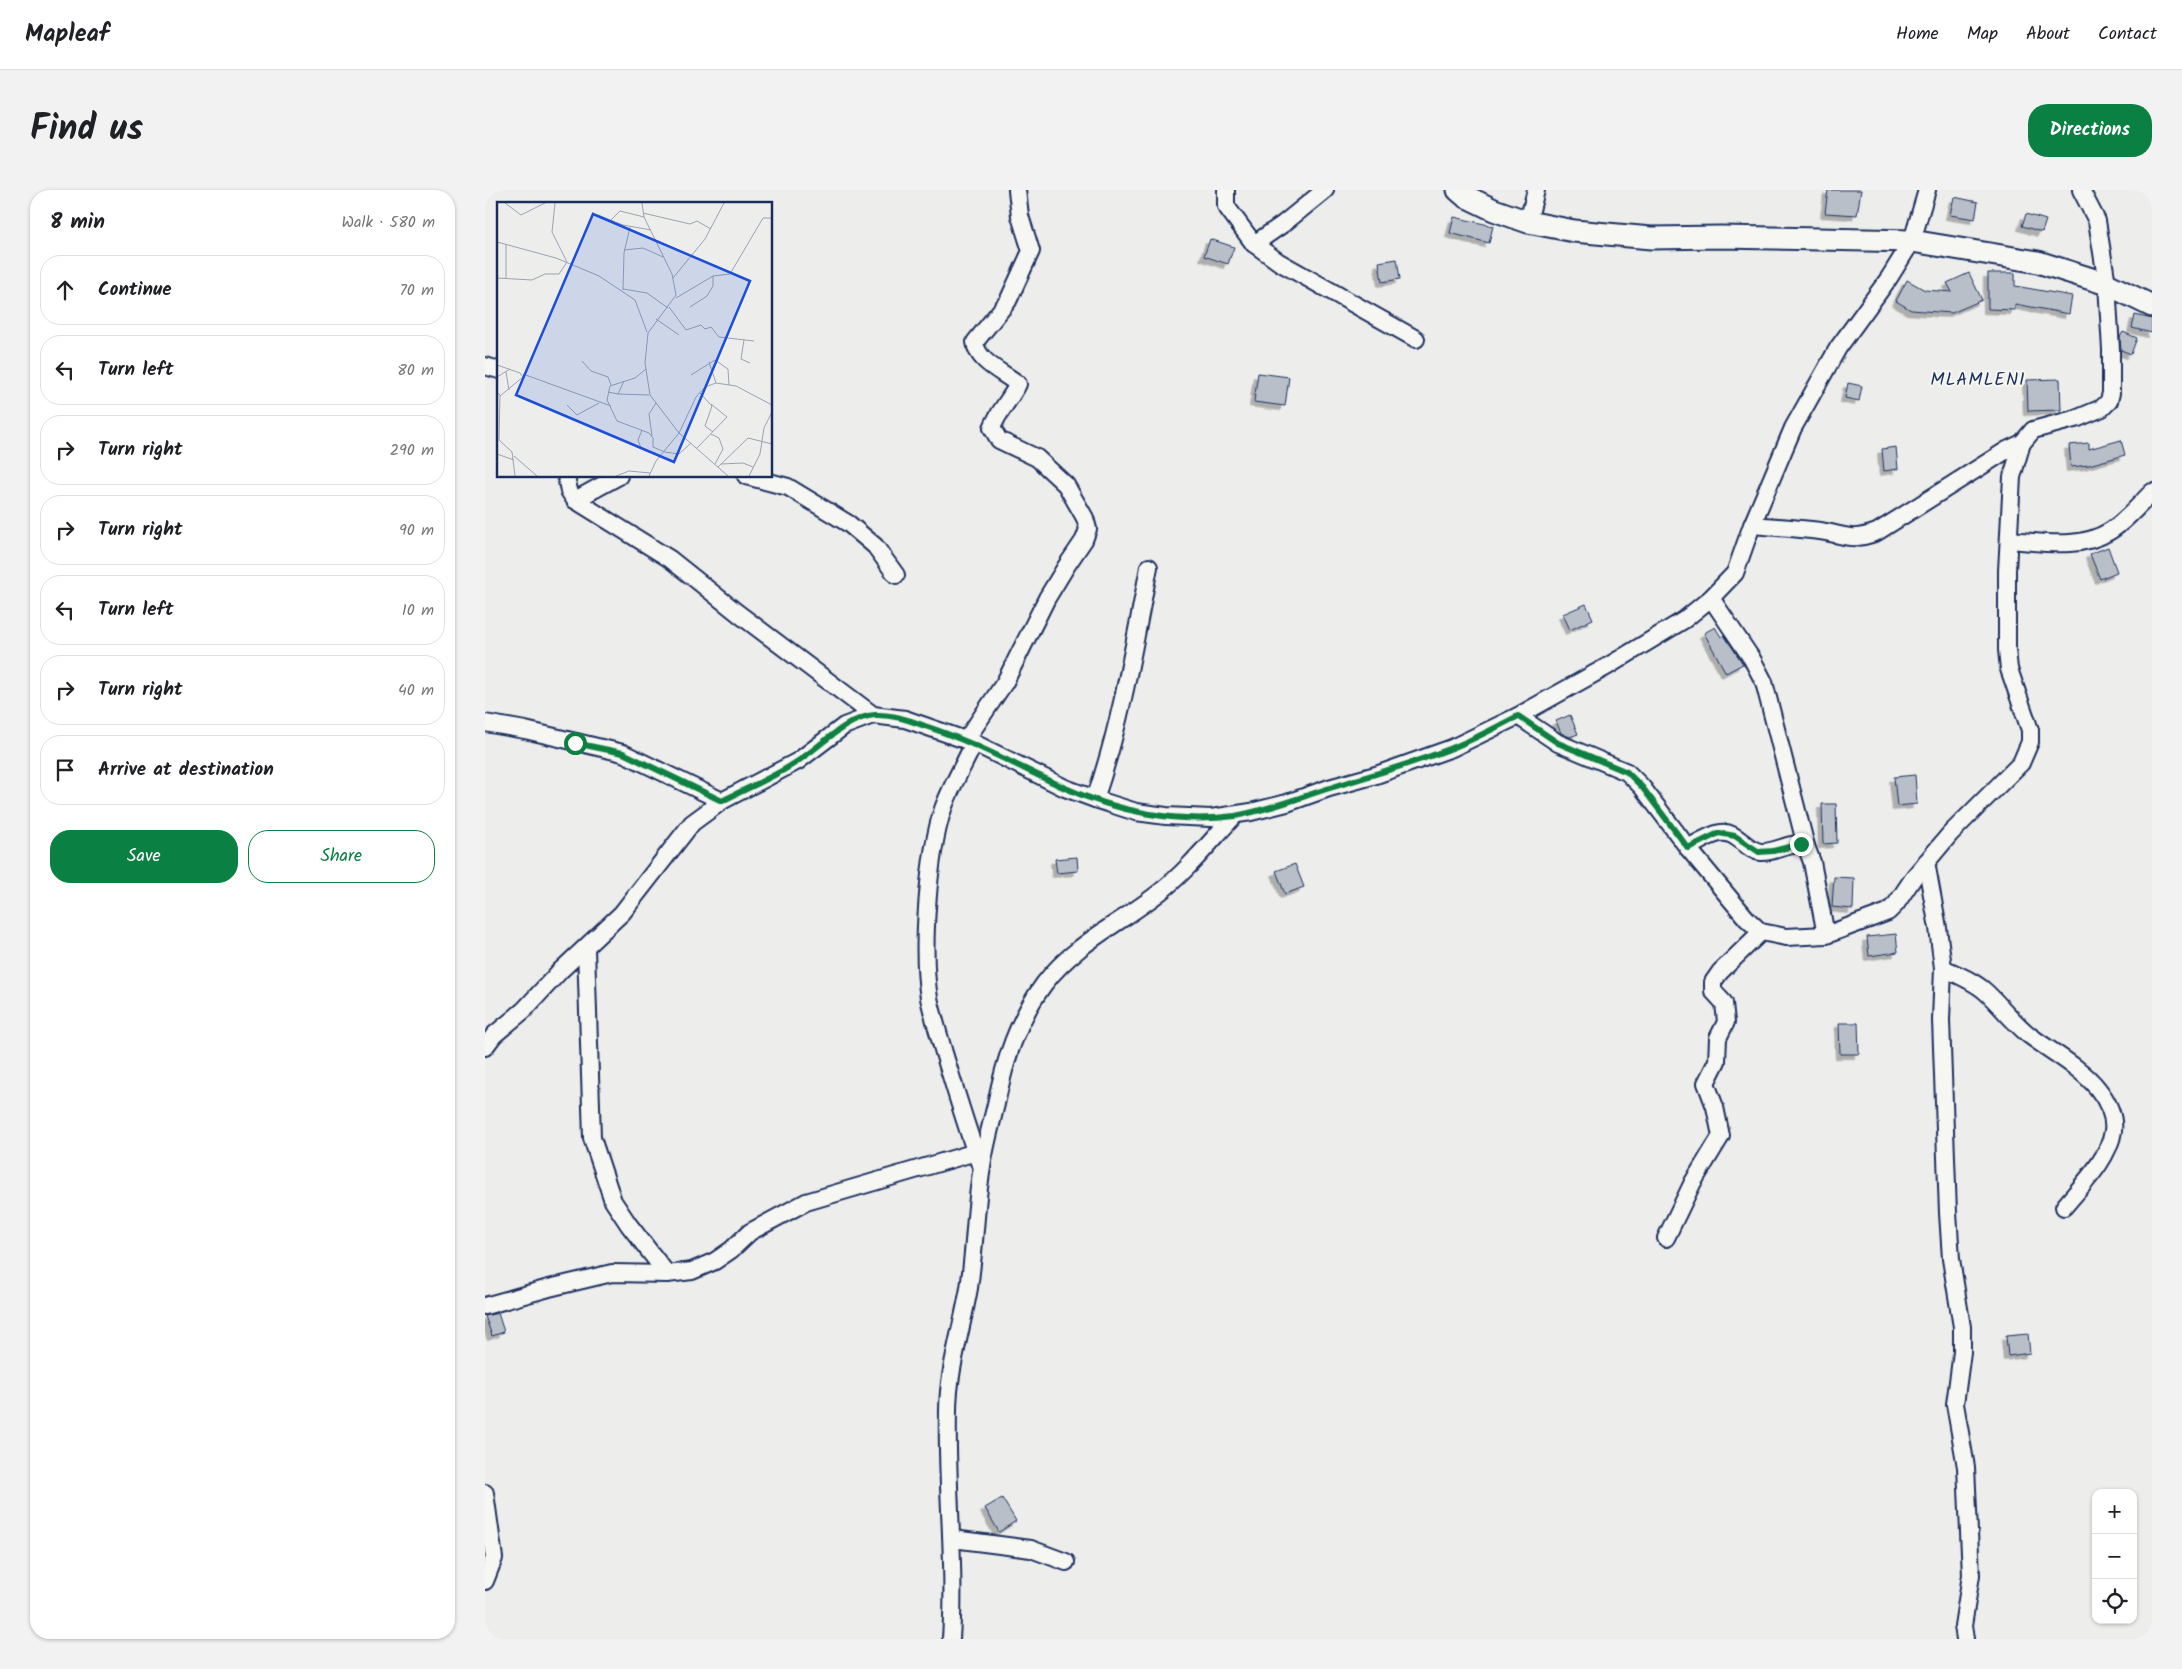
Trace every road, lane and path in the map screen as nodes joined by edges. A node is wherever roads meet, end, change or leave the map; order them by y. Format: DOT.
graph roads {
  1 [pos="1017,190"];
  2 [pos="1226,190"];
  3 [pos="1325,190"];
  4 [pos="1458,190"];
  5 [pos="1536,190"];
  6 [pos="1927,190"];
  7 [pos="2081,190"];
  8 [pos="1528,222"];
  9 [pos="1912,241"];
  10 [pos="1253,244"];
  11 [pos="2107,284"];
  12 [pos="2152,306"];
  13 [pos="1416,339"];
  14 [pos="2023,443"];
  15 [pos="566,478"];
  16 [pos="615,478"];
  17 [pos="754,478"];
  18 [pos="2152,492"];
  19 [pos="575,500"];
  20 [pos="1752,525"];
  21 [pos="2009,540"];
  22 [pos="1149,567"];
  23 [pos="896,575"];
  24 [pos="1711,598"];
  25 [pos="873,715"];
  26 [pos="1518,716"];
  27 [pos="485,723"];
  28 [pos="970,742"];
  29 [pos="1095,800"];
  30 [pos="722,801"];
  31 [pos="1234,816"];
  32 [pos="1806,846"];
  33 [pos="1688,848"];
  34 [pos="1926,862"];
  35 [pos="1761,932"];
  36 [pos="1826,935"];
  37 [pos="586,948"];
  38 [pos="1943,968"];
  39 [pos="485,1048"];
  40 [pos="976,1152"];
  41 [pos="981,1168"];
  42 [pos="2064,1206"];
  43 [pos="1666,1238"];
  44 [pos="667,1274"];
  45 [pos="485,1306"];
  46 [pos="485,1493"];
  47 [pos="953,1539"];
  48 [pos="1066,1562"];
  49 [pos="485,1581"];
  50 [pos="951,1639"];
  51 [pos="1965,1639"];
  1 -- 28 [label="street"];
  2 -- 10 [label="street"];
  3 -- 10 [label="street"];
  4 -- 8 [label="main road"];
  5 -- 8 [label="street"];
  6 -- 9 [label="street"];
  7 -- 11 [label="street"];
  8 -- 9 [label="main road"];
  9 -- 11 [label="main road"];
  9 -- 20 [label="street"];
  10 -- 13 [label="street"];
  11 -- 12 [label="main road"];
  11 -- 14 [label="street"];
  14 -- 20 [label="street"];
  14 -- 21 [label="street"];
  15 -- 19 [label="street"];
  16 -- 19 [label="street"];
  17 -- 23 [label="street"];
  18 -- 21 [label="street"];
  19 -- 25 [label="street"];
  20 -- 24 [label="street"];
  21 -- 34 [label="street"];
  22 -- 29 [label="street"];
  24 -- 26 [label="street"];
  24 -- 32 [label="street"];
  25 -- 28 [label="street"];
  25 -- 30 [label="street"];
  26 -- 31 [label="street"];
  26 -- 33 [label="street"];
  27 -- 30 [label="street"];
  28 -- 29 [label="street"];
  28 -- 40 [label="street"];
  29 -- 31 [label="street"];
  30 -- 37 [label="street"];
  31 -- 41 [label="street"];
  32 -- 33 [label="street"];
  32 -- 36 [label="street"];
  33 -- 35 [label="street"];
  34 -- 36 [label="street"];
  34 -- 38 [label="street"];
  35 -- 36 [label="street"];
  35 -- 43 [label="street"];
  37 -- 39 [label="street"];
  37 -- 44 [label="street"];
  38 -- 42 [label="street"];
  38 -- 51 [label="street"];
  40 -- 41 [label="street"];
  40 -- 44 [label="street"];
  41 -- 47 [label="street"];
  44 -- 45 [label="street"];
  46 -- 49 [label="street"];
  47 -- 48 [label="street"];
  47 -- 50 [label="street"];
}
